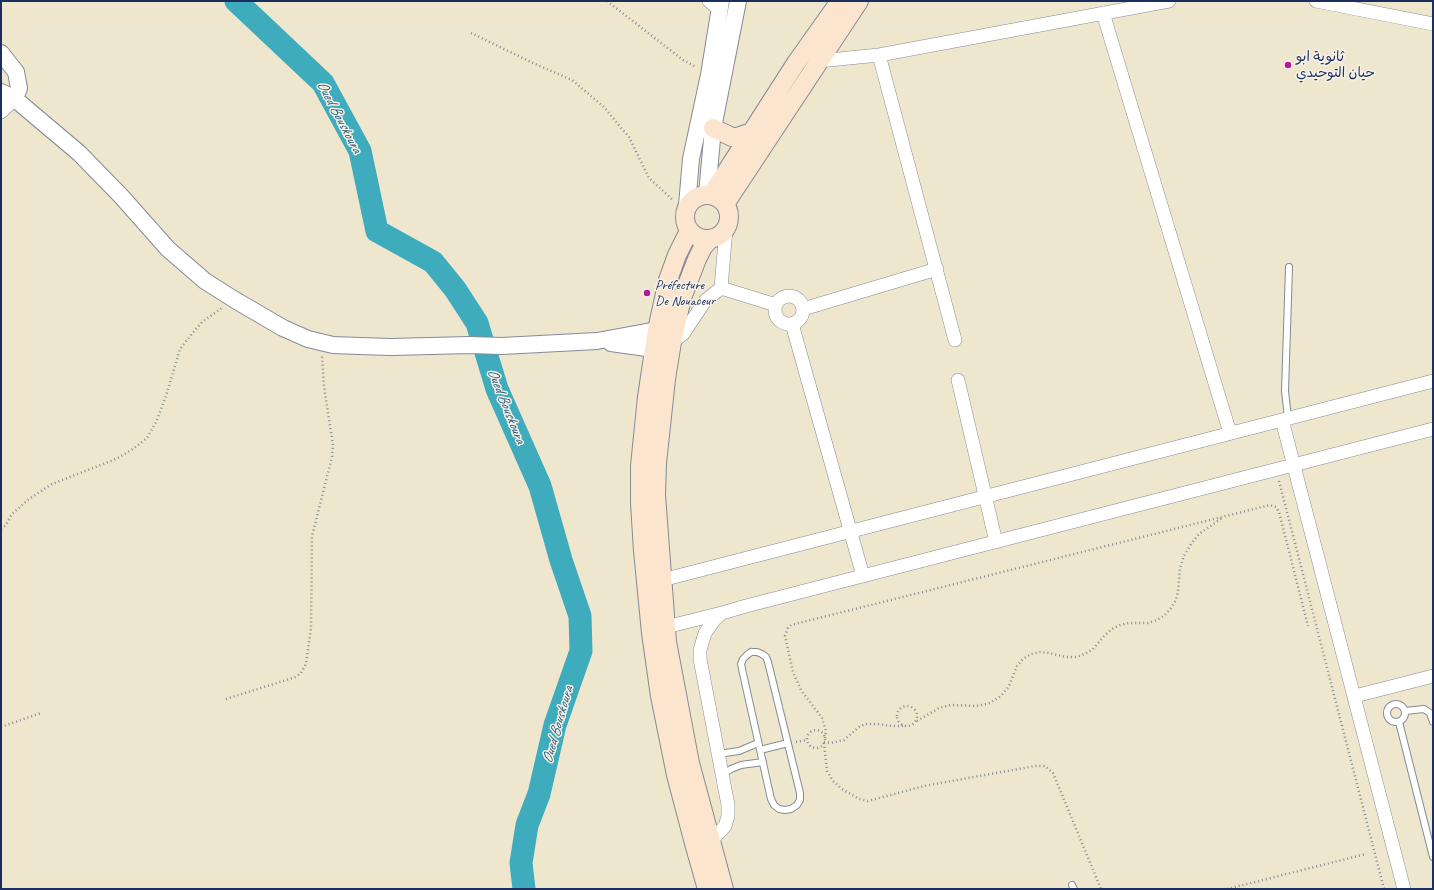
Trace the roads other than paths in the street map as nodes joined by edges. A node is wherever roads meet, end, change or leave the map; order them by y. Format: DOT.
graph roads {
  1 [pos="738,1"];
  2 [pos="840,1"];
  3 [pos="859,1"];
  4 [pos="1169,1"];
  5 [pos="1316,1"];
  6 [pos="717,4"];
  7 [pos="1103,13"];
  8 [pos="1433,24"];
  9 [pos="1,53"];
  10 [pos="879,55"];
  11 [pos="819,61"];
  12 [pos="8,95"];
  13 [pos="1,112"];
  14 [pos="713,128"];
  15 [pos="752,132"];
  16 [pos="715,197"];
  17 [pos="686,208"];
  18 [pos="726,229"];
  19 [pos="689,231"];
  20 [pos="710,239"];
  21 [pos="1289,267"];
  22 [pos="937,269"];
  23 [pos="722,288"];
  24 [pos="776,305"];
  25 [pos="804,309"];
  26 [pos="792,324"];
  27 [pos="657,330"];
  28 [pos="955,340"];
  29 [pos="597,342"];
  30 [pos="672,342"];
  31 [pos="654,349"];
  32 [pos="958,380"];
  33 [pos="1433,381"];
  34 [pos="1285,419"];
  35 [pos="1433,429"];
  36 [pos="1230,433"];
  37 [pos="1294,465"];
  38 [pos="986,496"];
  39 [pos="851,531"];
  40 [pos="996,542"];
  41 [pos="863,576"];
  42 [pos="662,580"];
  43 [pos="722,613"];
  44 [pos="666,627"];
  45 [pos="1433,676"];
  46 [pos="1354,696"];
  47 [pos="1405,711"];
  48 [pos="1399,722"];
  49 [pos="1433,722"];
  50 [pos="758,743"];
  51 [pos="788,743"];
  52 [pos="760,750"];
  53 [pos="718,754"];
  54 [pos="763,762"];
  55 [pos="722,775"];
  56 [pos="703,844"];
  57 [pos="1433,857"];
  58 [pos="707,889"];
  59 [pos="724,889"];
  60 [pos="1404,889"];
  1 -- 14 [label="street"];
  2 -- 15 [label="main road"];
  3 -- 11 [label="main road"];
  4 -- 7 [label="street"];
  5 -- 8 [label="street"];
  6 -- 17 [label="street"];
  7 -- 10 [label="street"];
  7 -- 36 [label="street"];
  9 -- 12 [label="street"];
  10 -- 11 [label="street"];
  10 -- 22 [label="street"];
  11 -- 16 [label="main road"];
  12 -- 13 [label="street"];
  12 -- 29 [label="street"];
  14 -- 15 [label="main road"];
  14 -- 16 [label="street"];
  15 -- 16 [label="main road"];
  16 -- 17 [label="main road"];
  16 -- 18 [label="main road"];
  17 -- 19 [label="main road"];
  18 -- 20 [label="main road"];
  18 -- 23 [label="street"];
  19 -- 20 [label="main road"];
  19 -- 27 [label="main road"];
  20 -- 30 [label="main road"];
  21 -- 34 [label="lane"];
  22 -- 25 [label="street"];
  22 -- 28 [label="street"];
  23 -- 24 [label="street"];
  23 -- 30 [label="street"];
  24 -- 25 [label="street"];
  24 -- 26 [label="street"];
  25 -- 26 [label="street"];
  26 -- 39 [label="street"];
  27 -- 29 [label="street"];
  27 -- 31 [label="main road"];
  29 -- 31 [label="street"];
  30 -- 31 [label="street"];
  30 -- 42 [label="main road"];
  31 -- 56 [label="main road"];
  32 -- 38 [label="street"];
  33 -- 34 [label="street"];
  34 -- 36 [label="street"];
  34 -- 37 [label="street"];
  35 -- 37 [label="street"];
  36 -- 38 [label="street"];
  37 -- 40 [label="street"];
  37 -- 46 [label="street"];
  38 -- 39 [label="street"];
  38 -- 40 [label="street"];
  39 -- 41 [label="street"];
  39 -- 42 [label="street"];
  40 -- 41 [label="street"];
  41 -- 43 [label="street"];
  42 -- 44 [label="main road"];
  43 -- 44 [label="street"];
  43 -- 53 [label="street"];
  44 -- 56 [label="main road"];
  45 -- 46 [label="street"];
  46 -- 60 [label="street"];
  47 -- 48 [label="lane"];
  47 -- 48 [label="lane"];
  47 -- 49 [label="lane"];
  48 -- 57 [label="lane"];
  50 -- 51 [label="lane"];
  50 -- 52 [label="lane"];
  50 -- 53 [label="lane"];
  51 -- 52 [label="lane"];
  51 -- 54 [label="lane"];
  52 -- 54 [label="lane"];
  53 -- 55 [label="street"];
  54 -- 55 [label="lane"];
  55 -- 56 [label="street"];
  56 -- 58 [label="main road"];
  56 -- 59 [label="main road"];
}
